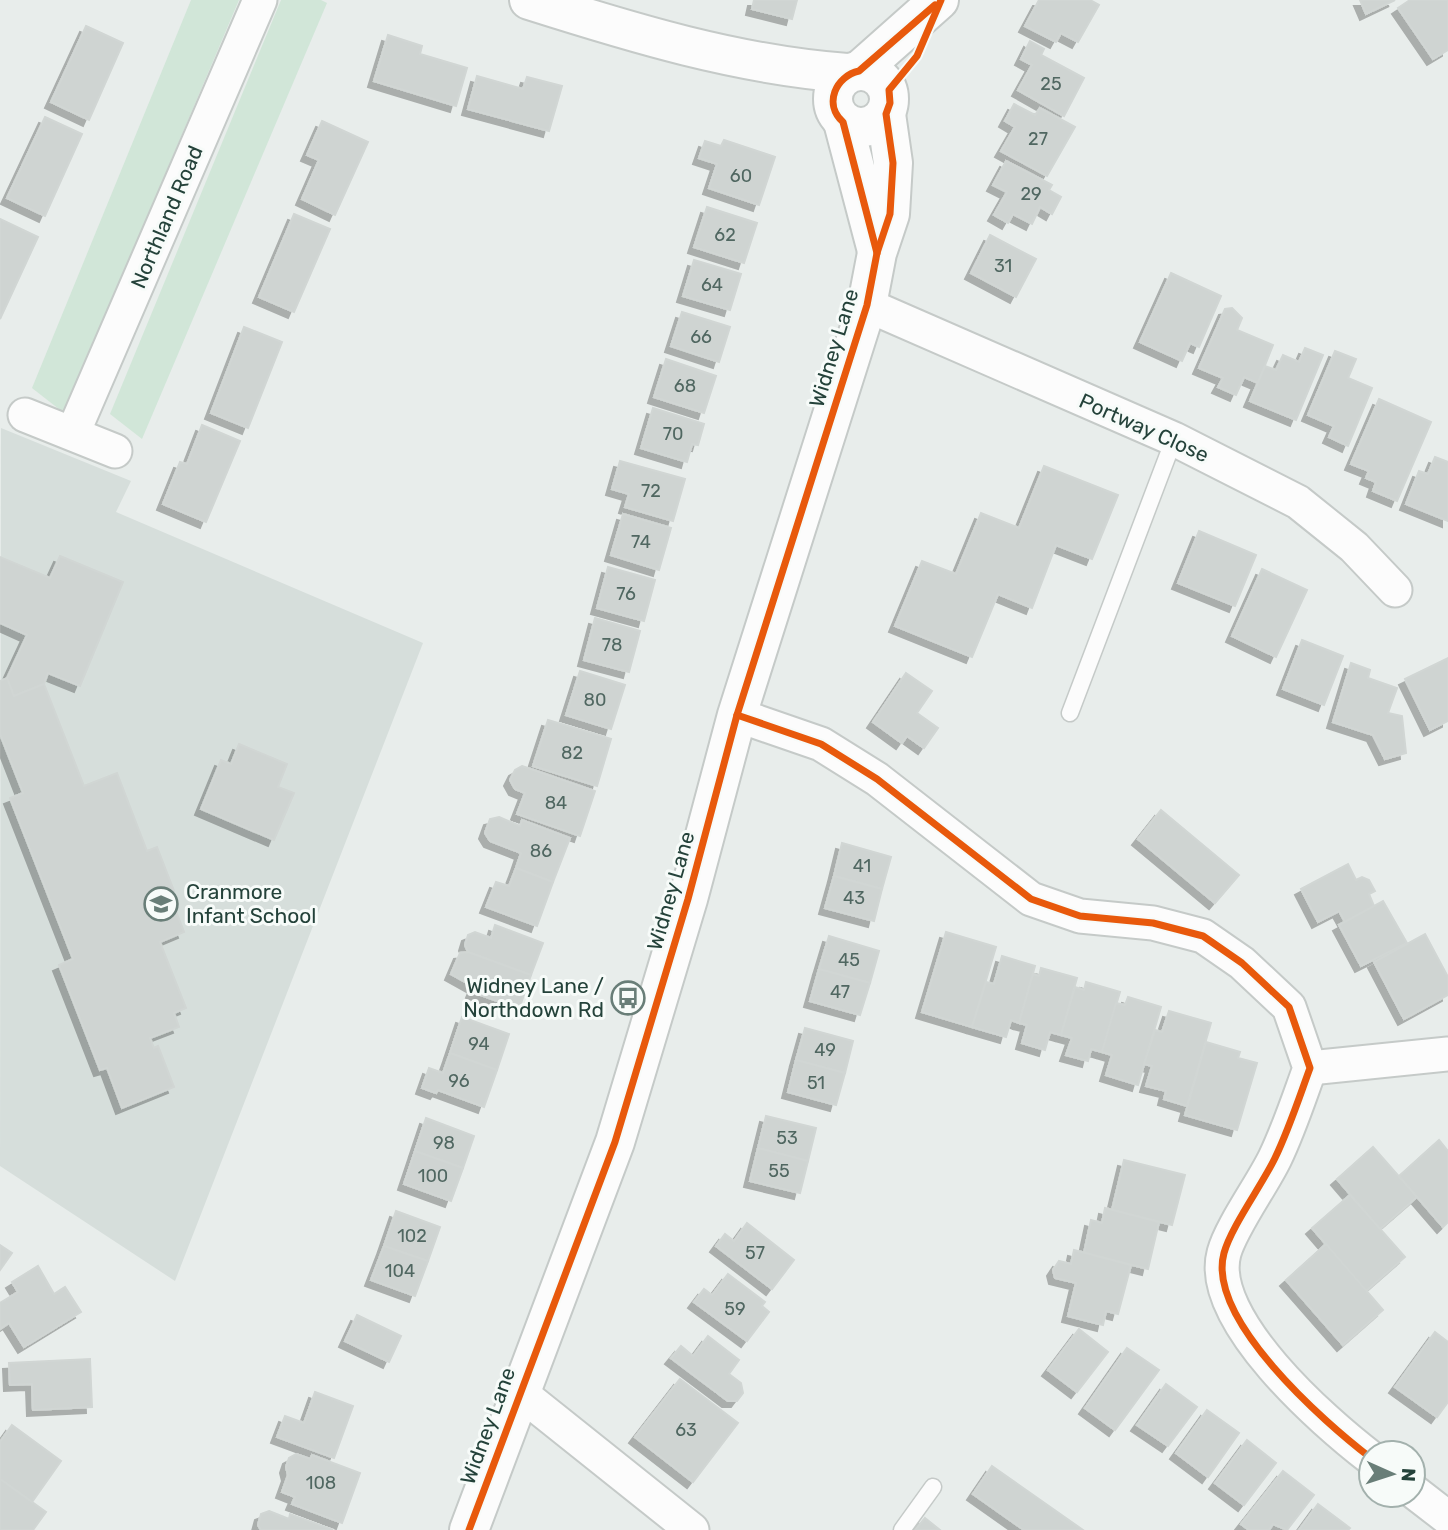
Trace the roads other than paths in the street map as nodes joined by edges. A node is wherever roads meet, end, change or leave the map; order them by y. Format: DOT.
graph roads {
  1 [pos="260,0"];
  2 [pos="530,0"];
  3 [pos="940,0"];
  4 [pos="768,65"];
  5 [pos="870,87"];
  6 [pos="839,118"];
  7 [pos="877,253"];
  8 [pos="867,305"];
  9 [pos="25,415"];
  10 [pos="72,433"];
  11 [pos="1174,439"];
  12 [pos="115,451"];
  13 [pos="1395,590"];
  14 [pos="1070,713"];
  15 [pos="737,715"];
  16 [pos="1448,1054"];
  17 [pos="1310,1068"];
  18 [pos="519,1391"];
  19 [pos="1357,1445"];
  20 [pos="933,1487"];
  21 [pos="1427,1502"];
  22 [pos="1448,1518"];
  23 [pos="468,1530"];
  24 [pos="692,1530"];
  25 [pos="902,1530"];
  1 -- 10 [label="street, Northland Road"];
  2 -- 4 [label="street"];
  3 -- 5 [label="street"];
  4 -- 5 [label="street"];
  4 -- 6 [label="street"];
  5 -- 6 [label="street"];
  5 -- 6 [label="street"];
  5 -- 7 [label="street, Widney Lane"];
  6 -- 7 [label="street, Widney Lane"];
  7 -- 8 [label="street, Widney Lane"];
  8 -- 11 [label="street, Portway Close"];
  8 -- 15 [label="street, Widney Lane"];
  9 -- 10 [label="street"];
  10 -- 12 [label="street"];
  11 -- 13 [label="street, Portway Close"];
  11 -- 14 [label="lane"];
  15 -- 17 [label="street"];
  15 -- 18 [label="street, Widney Lane"];
  16 -- 17 [label="street"];
  17 -- 19 [label="street"];
  18 -- 23 [label="street, Widney Lane"];
  18 -- 24 [label="street"];
  20 -- 25 [label="lane"];
  21 -- 22 [label="street"];
}
